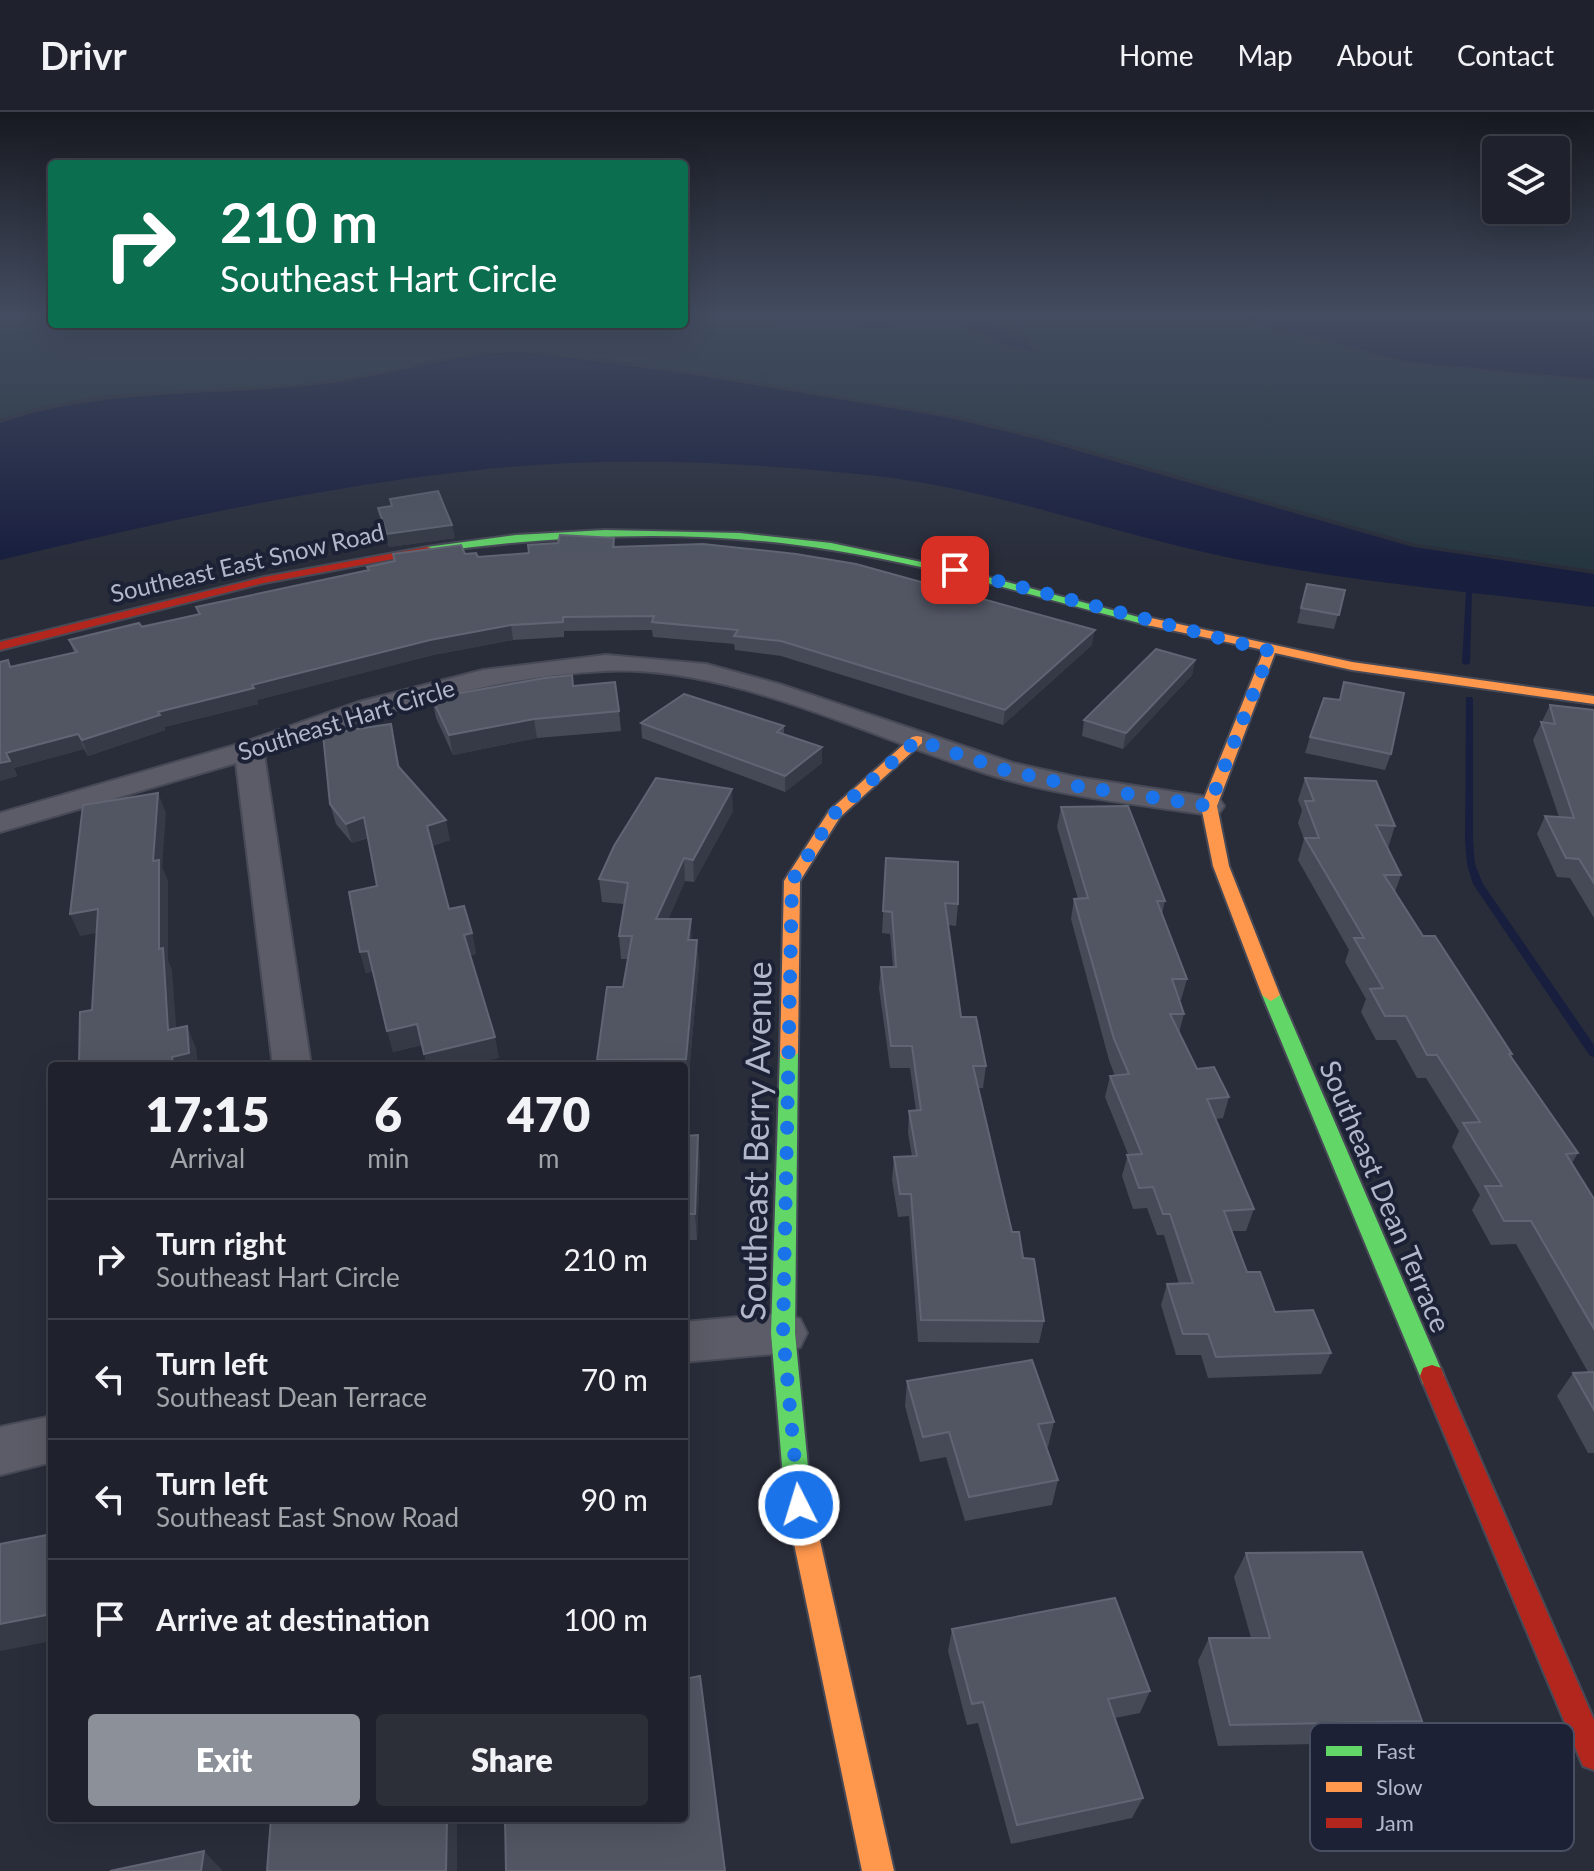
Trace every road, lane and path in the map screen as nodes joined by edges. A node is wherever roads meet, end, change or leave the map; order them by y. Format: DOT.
graph roads {
  1 [pos="0,646"];
  2 [pos="1270,651"];
  3 [pos="1594,700"];
  4 [pos="917,740"];
  5 [pos="249,750"];
  6 [pos="1209,806"];
  7 [pos="0,823"];
  8 [pos="291,1062"];
  9 [pos="783,1333"];
  10 [pos="688,1342"];
  11 [pos="48,1440"];
  12 [pos="0,1451"];
  13 [pos="1594,1755"];
  14 [pos="878,1871"];
  1 -- 2 [label="street, Southeast East Snow Road"];
  2 -- 3 [label="street, Southeast East Snow Road"];
  2 -- 6 [label="street"];
  4 -- 5 [label="street, Southeast Hart Circle"];
  4 -- 6 [label="street, Southeast Hart Circle"];
  4 -- 9 [label="street, Southeast Berry Avenue"];
  5 -- 7 [label="street, Southeast Hart Circle"];
  5 -- 8 [label="street"];
  6 -- 13 [label="street, Southeast Dean Terrace"];
  9 -- 10 [label="street"];
  9 -- 14 [label="street, Southeast Berry Avenue"];
  11 -- 12 [label="street"];
}
